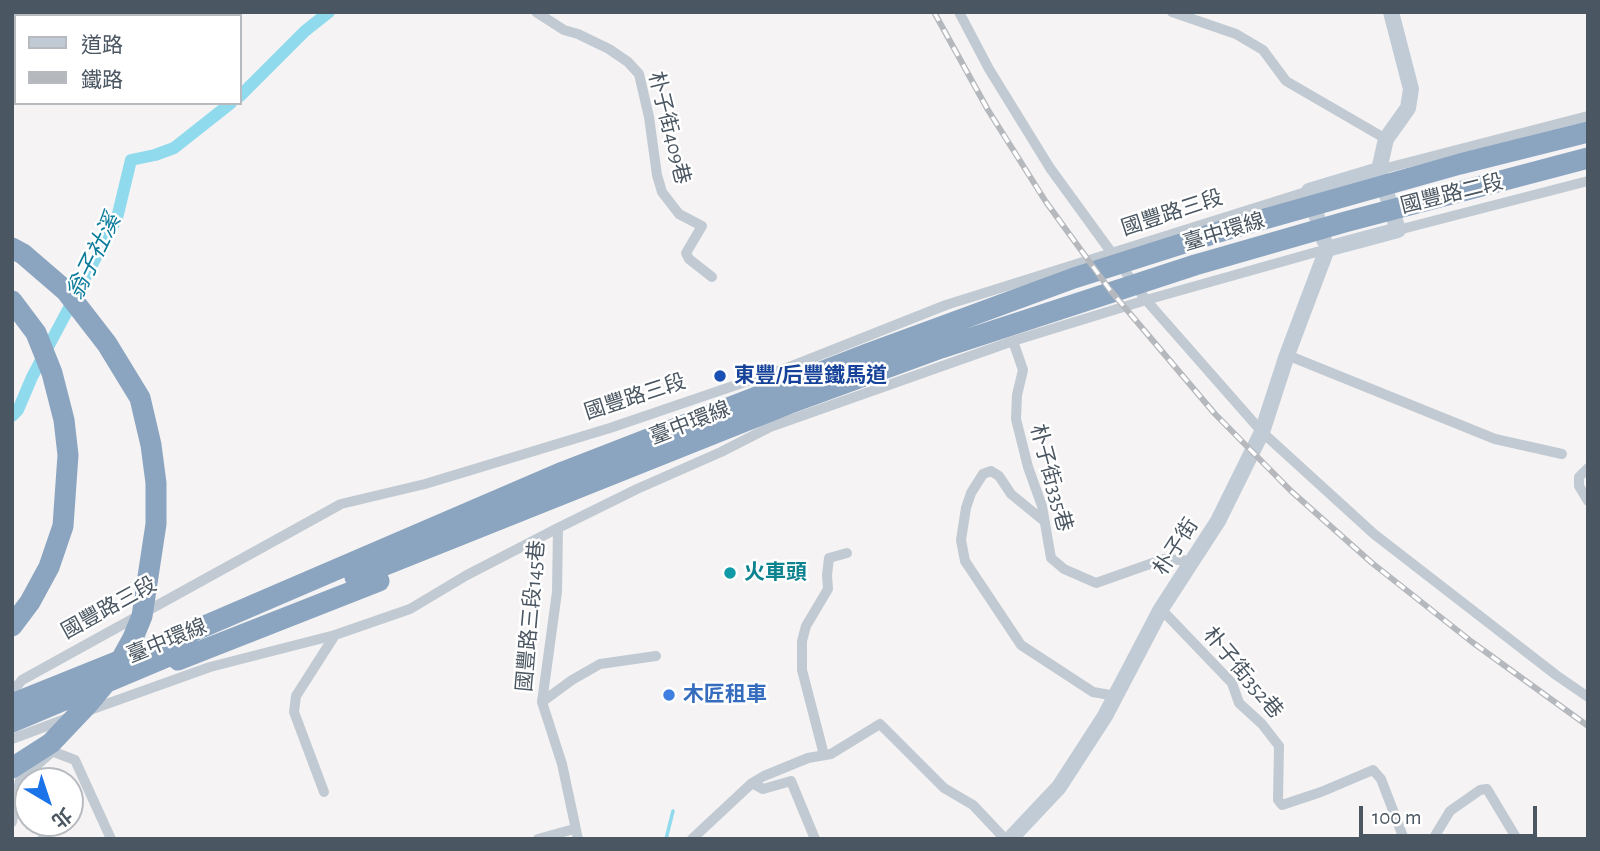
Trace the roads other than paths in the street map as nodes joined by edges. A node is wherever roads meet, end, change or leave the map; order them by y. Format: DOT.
graph roads {
  1 [pos="536,12"];
  2 [pos="959,12"];
  3 [pos="1172,12"];
  4 [pos="1391,12"];
  5 [pos="1588,116"];
  6 [pos="1588,132"];
  7 [pos="1386,139"];
  8 [pos="1588,158"];
  9 [pos="1379,170"];
  10 [pos="1588,181"];
  11 [pos="1309,191"];
  12 [pos="1398,230"];
  13 [pos="12,248"];
  14 [pos="1327,249"];
  15 [pos="1112,254"];
  16 [pos="712,276"];
  17 [pos="1146,300"];
  18 [pos="12,301"];
  19 [pos="1013,341"];
  20 [pos="867,354"];
  21 [pos="1287,355"];
  22 [pos="789,404"];
  23 [pos="1262,432"];
  24 [pos="1562,454"];
  25 [pos="1588,468"];
  26 [pos="1588,501"];
  27 [pos="1044,521"];
  28 [pos="558,528"];
  29 [pos="847,553"];
  30 [pos="1193,561"];
  31 [pos="1161,610"];
  32 [pos="12,626"];
  33 [pos="335,635"];
  34 [pos="656,656"];
  35 [pos="12,692"];
  36 [pos="1116,695"];
  37 [pos="1588,697"];
  38 [pos="12,702"];
  39 [pos="542,702"];
  40 [pos="12,722"];
  41 [pos="38,729"];
  42 [pos="12,739"];
  43 [pos="54,752"];
  44 [pos="824,755"];
  45 [pos="12,768"];
  46 [pos="752,783"];
  47 [pos="324,792"];
  48 [pos="12,822"];
  49 [pos="576,834"];
  50 [pos="111,839"];
  51 [pos="538,839"];
  52 [pos="692,839"];
  53 [pos="815,839"];
  54 [pos="1007,839"];
  55 [pos="1404,839"];
  56 [pos="1433,839"];
  57 [pos="1517,839"];
  1 -- 16 [label="street, 朴子街409巷"];
  2 -- 15 [label="street"];
  3 -- 7 [label="street"];
  4 -- 7 [label="street"];
  5 -- 9 [label="street, 國豐路二段"];
  6 -- 20 [label="highway, 臺中環線"];
  7 -- 9 [label="street"];
  8 -- 22 [label="highway, 臺中環線"];
  9 -- 11 [label="street, 國豐路三段"];
  9 -- 12 [label="street"];
  10 -- 12 [label="street, 國豐路二段"];
  11 -- 14 [label="street"];
  11 -- 15 [label="street, 國豐路三段"];
  12 -- 14 [label="street, 國豐路二段"];
  13 -- 45 [label="highway"];
  14 -- 17 [label="street"];
  14 -- 21 [label="street, 朴子街"];
  15 -- 17 [label="street"];
  15 -- 35 [label="street, 國豐路三段"];
  17 -- 19 [label="street"];
  17 -- 23 [label="street"];
  18 -- 32 [label="highway"];
  19 -- 27 [label="street, 朴子街335巷"];
  19 -- 28 [label="street"];
  20 -- 38 [label="highway, 臺中環線"];
  20 -- 38 [label="highway"];
  21 -- 23 [label="street, 朴子街"];
  21 -- 24 [label="street"];
  22 -- 40 [label="highway, 臺中環線"];
  22 -- 40 [label="highway"];
  23 -- 30 [label="street, 朴子街"];
  23 -- 37 [label="street"];
  25 -- 26 [label="street"];
  27 -- 30 [label="street, 朴子街335巷"];
  27 -- 36 [label="street"];
  28 -- 33 [label="street"];
  28 -- 39 [label="street, 國豐路三段145巷"];
  29 -- 44 [label="street"];
  30 -- 31 [label="street, 朴子街"];
  31 -- 36 [label="street, 朴子街"];
  31 -- 55 [label="street, 朴子街352巷"];
  33 -- 41 [label="street"];
  33 -- 47 [label="street"];
  34 -- 39 [label="street"];
  36 -- 54 [label="street, 朴子街"];
  39 -- 49 [label="street, 國豐路三段145巷"];
  41 -- 42 [label="street"];
  41 -- 43 [label="street"];
  43 -- 48 [label="street"];
  43 -- 50 [label="street"];
  44 -- 46 [label="street"];
  44 -- 54 [label="street"];
  46 -- 52 [label="street"];
  46 -- 53 [label="street"];
  49 -- 51 [label="street, 國豐路三段145巷"];
  56 -- 57 [label="street"];
}
